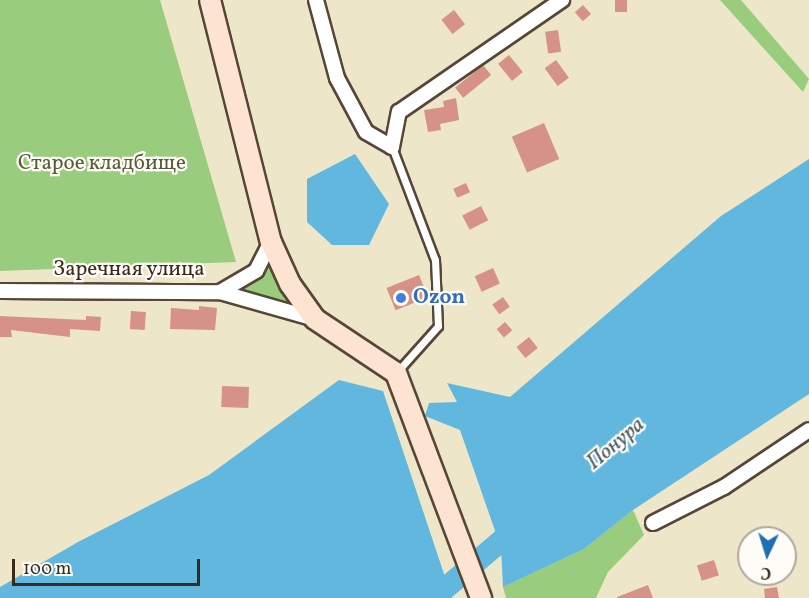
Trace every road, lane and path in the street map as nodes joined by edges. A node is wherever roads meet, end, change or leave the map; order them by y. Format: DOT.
graph roads {
  1 [pos="210,0"];
  2 [pos="316,0"];
  3 [pos="562,0"];
  4 [pos="392,147"];
  5 [pos="272,242"];
  6 [pos="0,291"];
  7 [pos="220,292"];
  8 [pos="315,319"];
  9 [pos="396,373"];
  10 [pos="809,430"];
  11 [pos="652,523"];
  12 [pos="481,598"];
  1 -- 5 [label="street"];
  2 -- 4 [label="street"];
  3 -- 4 [label="street"];
  4 -- 9 [label="lane"];
  5 -- 7 [label="street, Заречная улица"];
  5 -- 8 [label="street"];
  6 -- 7 [label="street, Заречная улица"];
  7 -- 8 [label="street"];
  8 -- 9 [label="street"];
  9 -- 12 [label="street"];
  10 -- 11 [label="street"];
}
